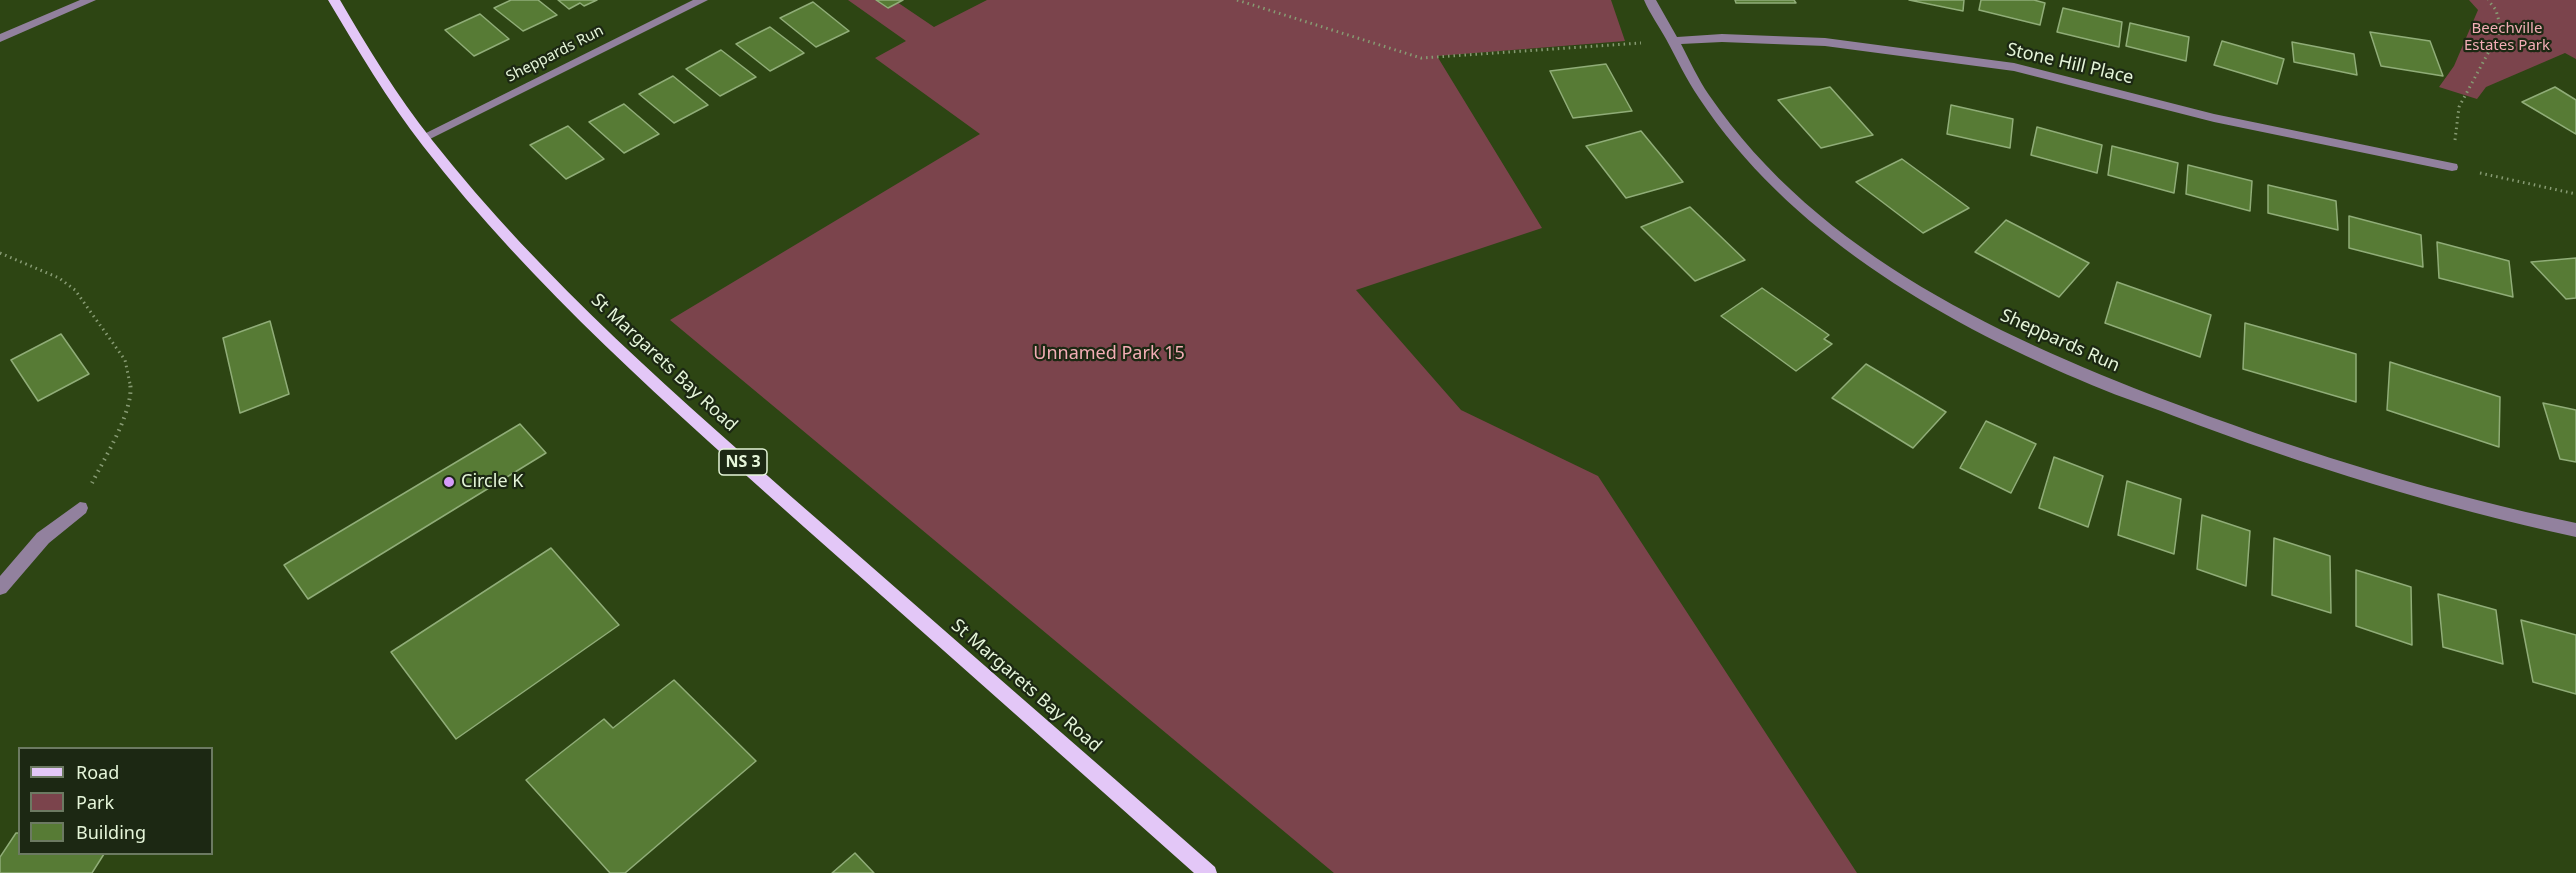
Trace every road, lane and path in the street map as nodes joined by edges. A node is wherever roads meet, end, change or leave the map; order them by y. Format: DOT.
graph roads {
  1 [pos="90,0"];
  2 [pos="334,0"];
  3 [pos="702,0"];
  4 [pos="1237,0"];
  5 [pos="1650,0"];
  6 [pos="2488,0"];
  7 [pos="0,38"];
  8 [pos="1673,40"];
  9 [pos="424,137"];
  10 [pos="2452,167"];
  11 [pos="2576,194"];
  12 [pos="0,253"];
  13 [pos="80,508"];
  14 [pos="2576,531"];
  15 [pos="0,588"];
  16 [pos="1208,873"];
  1 -- 7 [label="street"];
  2 -- 9 [label="main road, St Margarets Bay Road / NS 3"];
  3 -- 9 [label="street, Sheppards Run"];
  4 -- 8 [label="path"];
  5 -- 8 [label="street, Sheppards Run"];
  6 -- 10 [label="path"];
  8 -- 10 [label="street, Stone Hill Place"];
  8 -- 14 [label="street, Sheppards Run"];
  9 -- 16 [label="main road, St Margarets Bay Road / NS 3"];
  10 -- 11 [label="path"];
  12 -- 13 [label="path"];
  13 -- 15 [label="street"];
}
